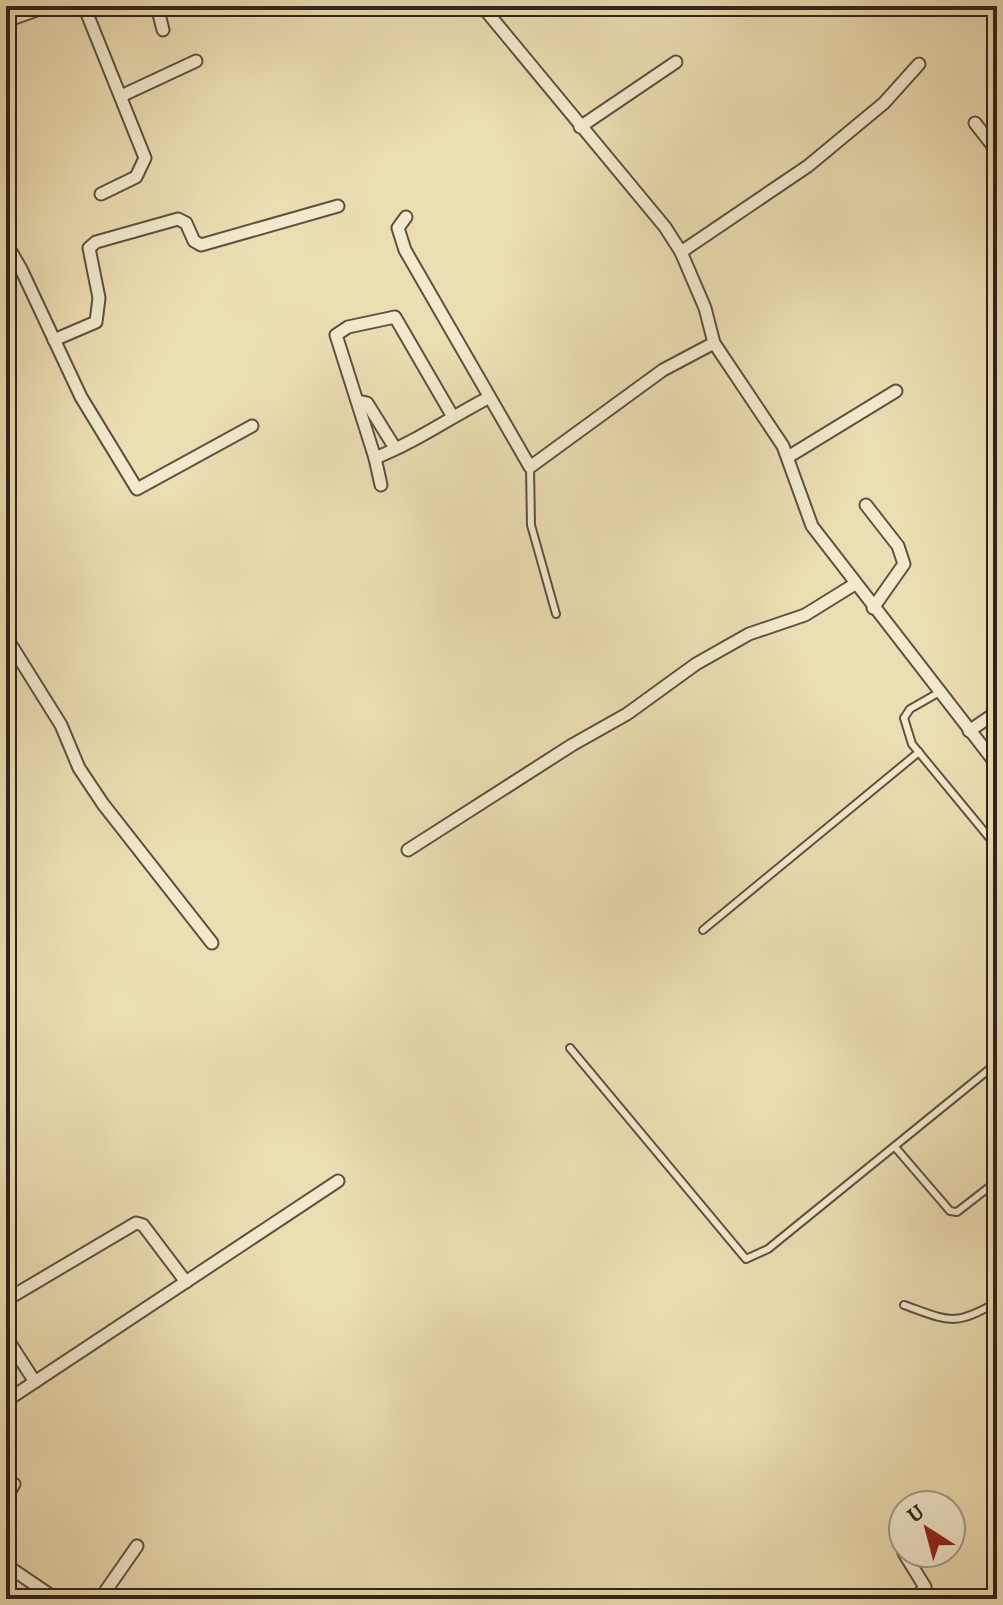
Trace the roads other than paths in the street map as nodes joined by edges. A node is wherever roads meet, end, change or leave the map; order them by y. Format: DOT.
graph roads {
  1 [pos="48,6"];
  2 [pos="84,6"];
  3 [pos="157,6"];
  4 [pos="482,6"];
  5 [pos="6,21"];
  6 [pos="163,30"];
  7 [pos="196,61"];
  8 [pos="676,62"];
  9 [pos="919,64"];
  10 [pos="121,96"];
  11 [pos="975,123"];
  12 [pos="580,127"];
  13 [pos="997,151"];
  14 [pos="101,194"];
  15 [pos="338,206"];
  16 [pos="406,217"];
  17 [pos="6,237"];
  18 [pos="8,250"];
  19 [pos="681,252"];
  20 [pos="997,303"];
  21 [pos="997,319"];
  22 [pos="54,340"];
  23 [pos="714,343"];
  24 [pos="896,391"];
  25 [pos="488,398"];
  26 [pos="358,401"];
  27 [pos="453,417"];
  28 [pos="252,426"];
  29 [pos="395,448"];
  30 [pos="788,457"];
  31 [pos="375,458"];
  32 [pos="530,467"];
  33 [pos="381,485"];
  34 [pos="866,505"];
  35 [pos="855,584"];
  36 [pos="873,608"];
  37 [pos="556,614"];
  38 [pos="6,637"];
  39 [pos="938,693"];
  40 [pos="997,712"];
  41 [pos="969,731"];
  42 [pos="919,752"];
  43 [pos="997,765"];
  44 [pos="997,847"];
  45 [pos="408,850"];
  46 [pos="703,930"];
  47 [pos="212,943"];
  48 [pos="570,1048"];
  49 [pos="997,1063"];
  50 [pos="895,1147"];
  51 [pos="338,1181"];
  52 [pos="997,1181"];
  53 [pos="186,1282"];
  54 [pos="6,1300"];
  55 [pos="997,1302"];
  56 [pos="904,1305"];
  57 [pos="6,1337"];
  58 [pos="35,1382"];
  59 [pos="6,1401"];
  60 [pos="14,1484"];
  61 [pos="6,1499"];
  62 [pos="137,1546"];
  63 [pos="6,1565"];
  64 [pos="914,1569"];
  65 [pos="56,1599"];
  66 [pos="100,1599"];
  67 [pos="915,1599"];
  1 -- 5 [label="street"];
  2 -- 10 [label="street"];
  3 -- 6 [label="street"];
  4 -- 12 [label="street"];
  7 -- 10 [label="street"];
  8 -- 12 [label="street"];
  9 -- 19 [label="street"];
  10 -- 14 [label="street"];
  11 -- 13 [label="street"];
  12 -- 19 [label="street"];
  15 -- 22 [label="street"];
  16 -- 25 [label="street"];
  17 -- 18 [label="street"];
  18 -- 22 [label="street"];
  19 -- 23 [label="street"];
  20 -- 21 [label="street"];
  22 -- 28 [label="street"];
  23 -- 30 [label="street"];
  23 -- 32 [label="street"];
  24 -- 30 [label="street"];
  25 -- 27 [label="street"];
  25 -- 32 [label="street"];
  26 -- 27 [label="street"];
  26 -- 29 [label="street"];
  26 -- 31 [label="street"];
  27 -- 29 [label="street"];
  29 -- 31 [label="street"];
  30 -- 35 [label="street"];
  31 -- 33 [label="street"];
  32 -- 37 [label="lane"];
  34 -- 36 [label="street"];
  35 -- 36 [label="street"];
  35 -- 45 [label="street"];
  36 -- 39 [label="street"];
  38 -- 47 [label="street"];
  39 -- 41 [label="street"];
  39 -- 42 [label="lane"];
  40 -- 41 [label="street"];
  41 -- 43 [label="street"];
  42 -- 44 [label="lane"];
  42 -- 46 [label="lane"];
  48 -- 50 [label="lane"];
  49 -- 50 [label="lane"];
  50 -- 52 [label="lane"];
  51 -- 53 [label="street"];
  53 -- 54 [label="street"];
  53 -- 58 [label="street"];
  55 -- 56 [label="lane"];
  57 -- 58 [label="street"];
  58 -- 59 [label="street"];
  60 -- 61 [label="street"];
  62 -- 66 [label="street"];
  63 -- 65 [label="street"];
  64 -- 67 [label="street"];
}
